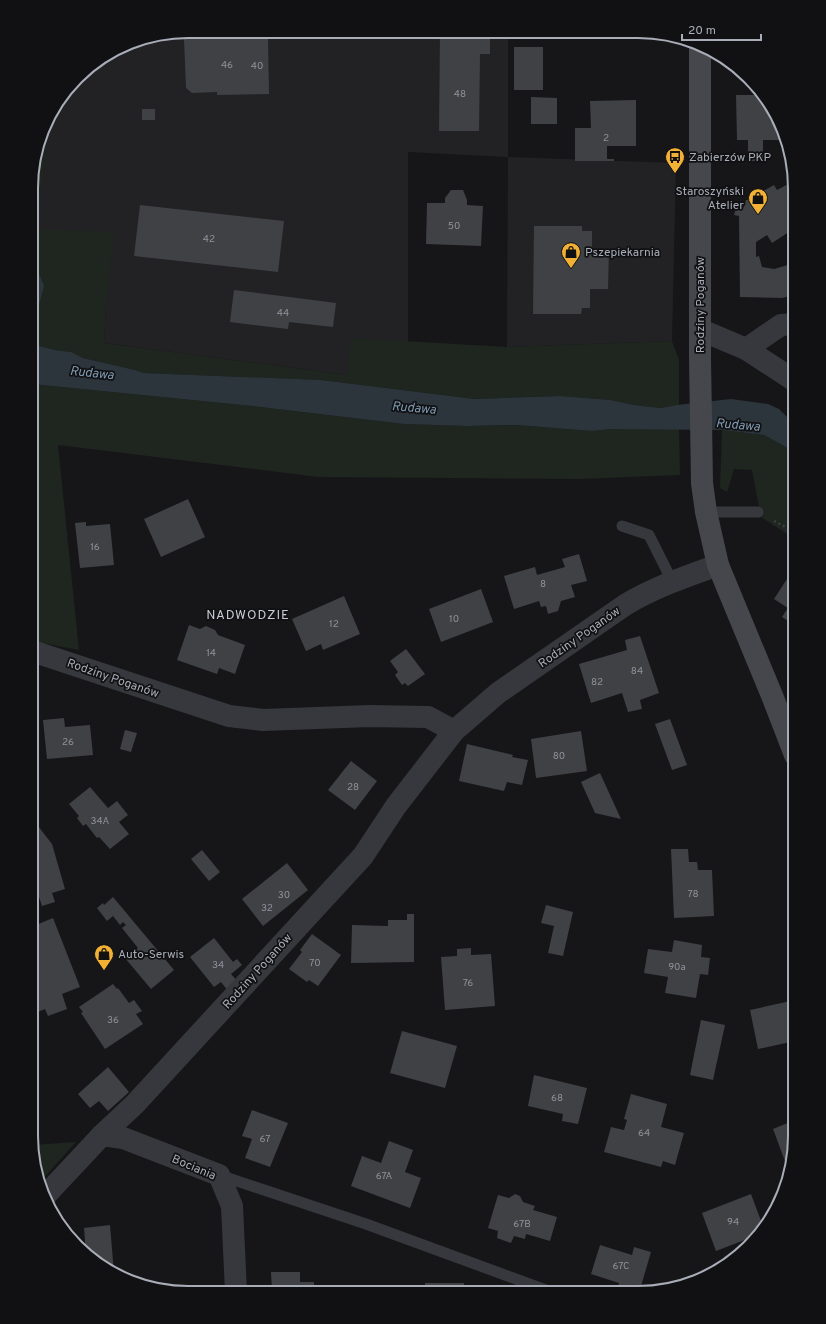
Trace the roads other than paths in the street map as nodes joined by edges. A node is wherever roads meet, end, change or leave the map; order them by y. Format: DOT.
graph roads {
  1 [pos="700,51"];
  2 [pos="788,324"];
  3 [pos="701,330"];
  4 [pos="746,349"];
  5 [pos="788,376"];
  6 [pos="706,512"];
  7 [pos="758,512"];
  8 [pos="622,526"];
  9 [pos="718,565"];
  10 [pos="672,581"];
  11 [pos="38,653"];
  12 [pos="454,731"];
  13 [pos="788,736"];
  14 [pos="102,1135"];
  15 [pos="219,1175"];
  16 [pos="49,1192"];
  17 [pos="236,1286"];
  18 [pos="535,1286"];
  1 -- 3 [label="street, Rodziny Poganów"];
  2 -- 4 [label="street"];
  3 -- 4 [label="street"];
  3 -- 6 [label="street, Rodziny Poganów"];
  4 -- 5 [label="street"];
  6 -- 7 [label="lane"];
  6 -- 9 [label="street, Rodziny Poganów"];
  8 -- 10 [label="lane"];
  9 -- 10 [label="street, Rodziny Poganów"];
  9 -- 13 [label="street, Rodziny Poganów"];
  10 -- 12 [label="street, Rodziny Poganów"];
  11 -- 12 [label="street, Rodziny Poganów"];
  12 -- 14 [label="street, Rodziny Poganów"];
  14 -- 15 [label="street, Bociania"];
  14 -- 16 [label="street, Rodziny Poganów"];
  15 -- 17 [label="street, Bociania"];
  15 -- 18 [label="lane"];
}
